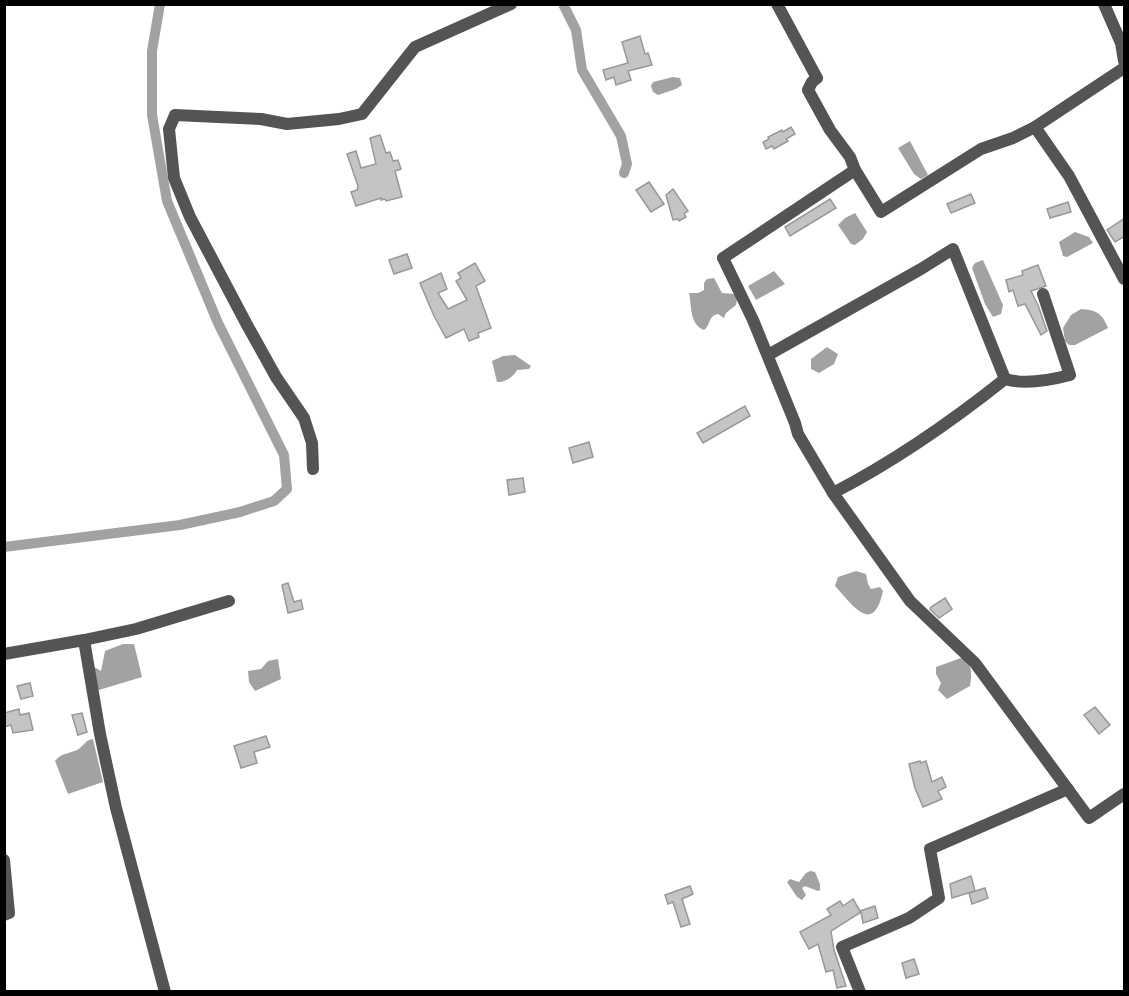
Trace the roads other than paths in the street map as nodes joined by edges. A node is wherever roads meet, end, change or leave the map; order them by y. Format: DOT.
graph roads {
  1 [pos="511,4"];
  2 [pos="777,4"];
  3 [pos="1104,4"];
  4 [pos="1125,62"];
  5 [pos="1125,68"];
  6 [pos="1035,127"];
  7 [pos="855,170"];
  8 [pos="1125,279"];
  9 [pos="1043,294"];
  10 [pos="768,355"];
  11 [pos="1005,380"];
  12 [pos="313,469"];
  13 [pos="833,493"];
  14 [pos="229,601"];
  15 [pos="84,640"];
  16 [pos="4,654"];
  17 [pos="1068,789"];
  18 [pos="1125,794"];
  19 [pos="4,860"];
  20 [pos="4,915"];
  21 [pos="165,992"];
  22 [pos="860,992"];
  1 -- 12 [label="street"];
  2 -- 7 [label="street"];
  3 -- 4 [label="street"];
  5 -- 6 [label="street"];
  6 -- 7 [label="street"];
  6 -- 8 [label="street"];
  7 -- 10 [label="street"];
  9 -- 11 [label="street"];
  10 -- 11 [label="street"];
  10 -- 13 [label="street"];
  11 -- 13 [label="street"];
  13 -- 17 [label="street"];
  14 -- 15 [label="street"];
  15 -- 16 [label="street"];
  15 -- 21 [label="street"];
  17 -- 18 [label="street"];
  17 -- 22 [label="street"];
  19 -- 20 [label="street"];
}
